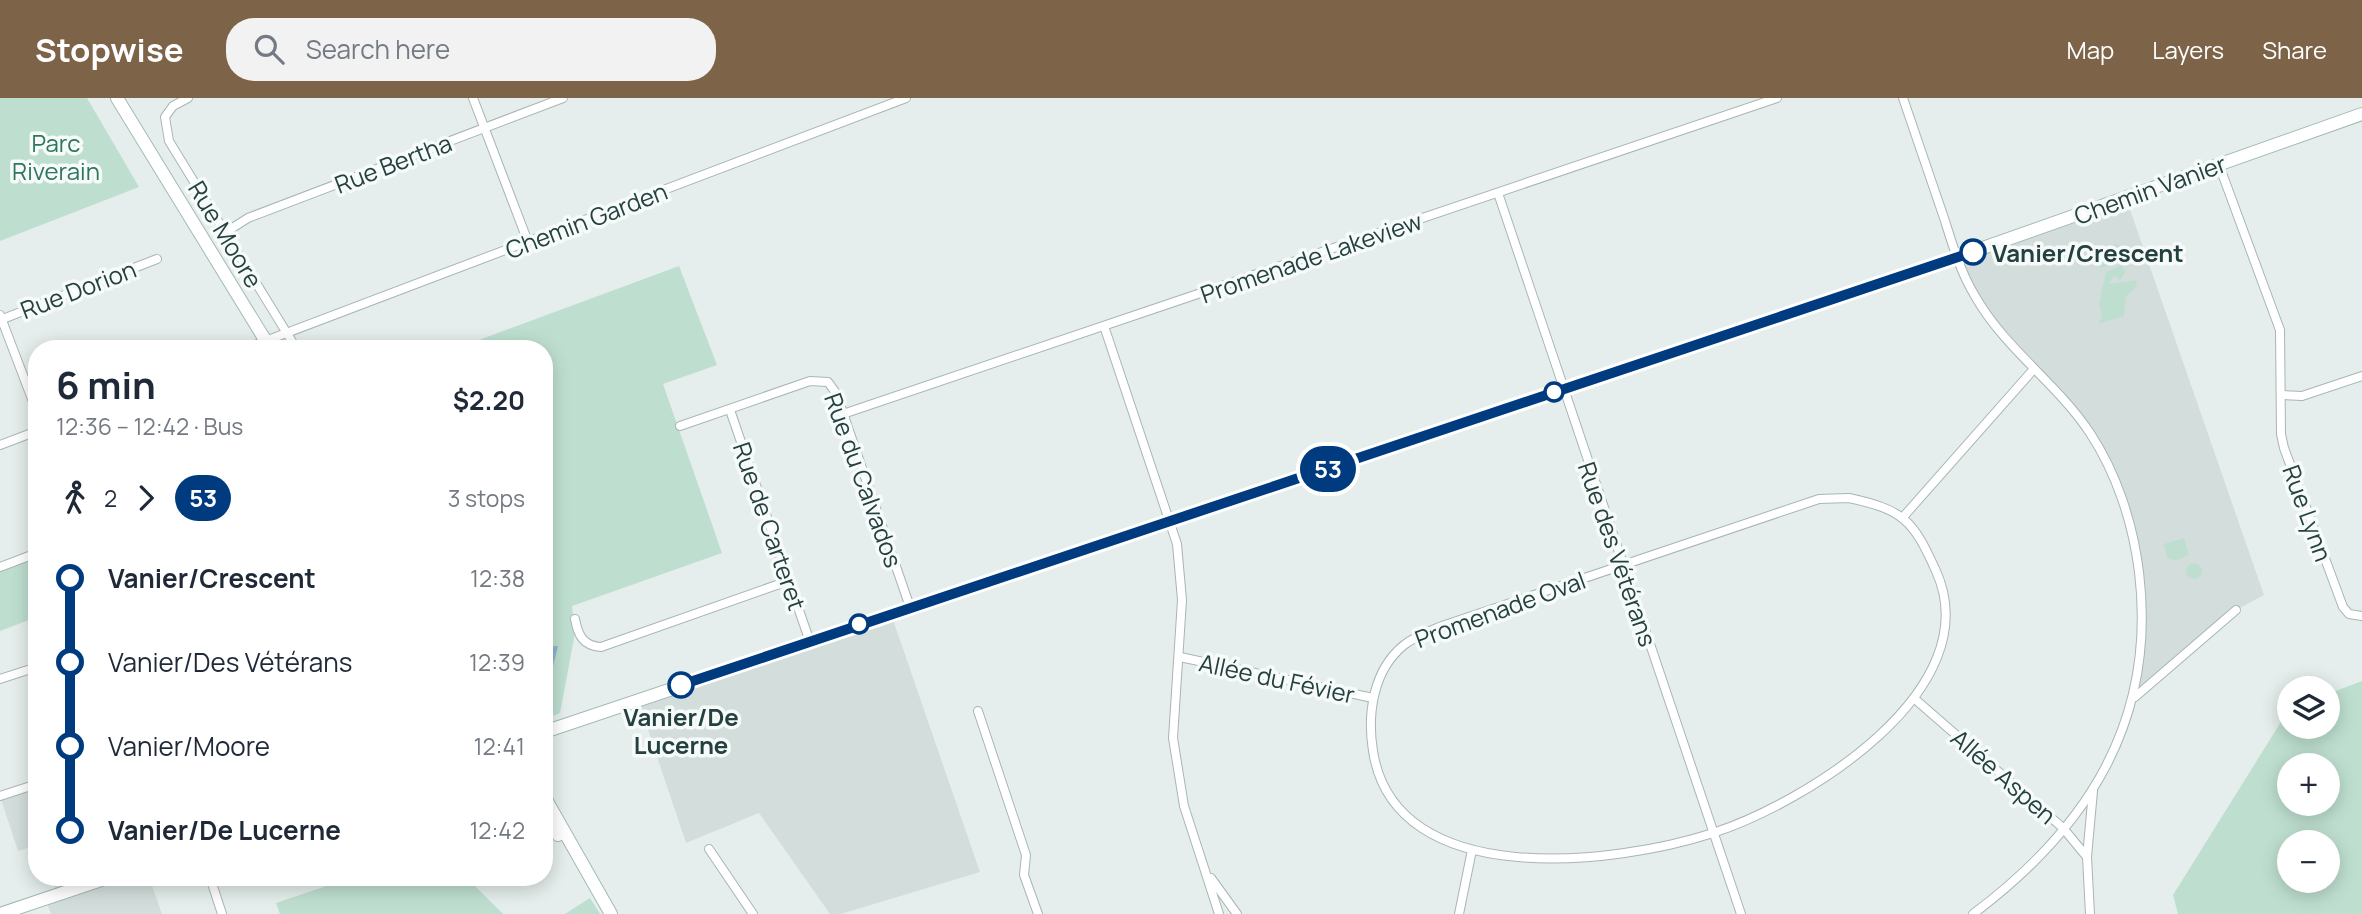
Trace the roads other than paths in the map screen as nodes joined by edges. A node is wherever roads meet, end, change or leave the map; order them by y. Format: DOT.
graph roads {
  1 [pos="117,98"];
  2 [pos="188,98"];
  3 [pos="473,98"];
  4 [pos="564,98"];
  5 [pos="906,98"];
  6 [pos="1777,98"];
  7 [pos="1903,98"];
  8 [pos="2362,114"];
  9 [pos="485,128"];
  10 [pos="2219,164"];
  11 [pos="1498,193"];
  12 [pos="226,232"];
  13 [pos="528,242"];
  14 [pos="1955,258"];
  15 [pos="157,259"];
  16 [pos="1,318"];
  17 [pos="1104,326"];
  18 [pos="286,333"];
  19 [pos="265,340"];
  20 [pos="276,340"];
  21 [pos="291,340"];
  22 [pos="2033,370"];
  23 [pos="2362,376"];
  24 [pos="28,388"];
  25 [pos="1563,389"];
  26 [pos="2281,395"];
  27 [pos="730,410"];
  28 [pos="843,414"];
  29 [pos="680,426"];
  30 [pos="28,434"];
  31 [pos="0,445"];
  32 [pos="1904,516"];
  33 [pos="1170,523"];
  34 [pos="28,556"];
  35 [pos="1622,565"];
  36 [pos="0,567"];
  37 [pos="788,581"];
  38 [pos="910,607"];
  39 [pos="2236,610"];
  40 [pos="2362,616"];
  41 [pos="575,619"];
  42 [pos="810,642"];
  43 [pos="1180,657"];
  44 [pos="28,670"];
  45 [pos="0,679"];
  46 [pos="2135,697"];
  47 [pos="1373,698"];
  48 [pos="1916,699"];
  49 [pos="978,711"];
  50 [pos="553,729"];
  51 [pos="28,787"];
  52 [pos="2093,791"];
  53 [pos="0,796"];
  54 [pos="553,812"];
  55 [pos="553,828"];
  56 [pos="2063,828"];
  57 [pos="1713,833"];
  58 [pos="709,849"];
  59 [pos="1472,850"];
  60 [pos="2087,857"];
  61 [pos="1203,867"];
  62 [pos="83,886"];
  63 [pos="213,886"];
  64 [pos="0,914"];
  65 [pos="222,914"];
  66 [pos="611,914"];
  67 [pos="753,914"];
  68 [pos="1038,914"];
  69 [pos="1219,914"];
  70 [pos="1237,914"];
  71 [pos="1459,914"];
  72 [pos="1741,914"];
  73 [pos="1973,914"];
  74 [pos="2090,914"];
  1 -- 19 [label="street"];
  2 -- 12 [label="street, Rue Moore"];
  3 -- 9 [label="street"];
  4 -- 9 [label="street, Rue Bertha"];
  5 -- 13 [label="street, Chemin Garden"];
  6 -- 11 [label="street, Promenade Lakeview"];
  7 -- 14 [label="street"];
  8 -- 10 [label="street, Chemin Vanier"];
  9 -- 12 [label="street, Rue Bertha"];
  9 -- 13 [label="street"];
  10 -- 14 [label="street, Chemin Vanier"];
  10 -- 26 [label="street, Rue Lynn"];
  11 -- 17 [label="street, Promenade Lakeview"];
  11 -- 25 [label="street, Rue des Vétérans"];
  12 -- 18 [label="street, Rue Moore"];
  13 -- 18 [label="street, Chemin Garden"];
  14 -- 22 [label="street"];
  14 -- 25 [label="street, Chemin Vanier"];
  15 -- 16 [label="street, Rue Dorion"];
  16 -- 24 [label="street"];
  17 -- 28 [label="street, Promenade Lakeview"];
  17 -- 33 [label="street"];
  18 -- 20 [label="street, Chemin Garden"];
  18 -- 21 [label="street, Rue Moore"];
  22 -- 32 [label="street"];
  22 -- 46 [label="street"];
  23 -- 26 [label="street"];
  25 -- 33 [label="street, Chemin Vanier"];
  25 -- 35 [label="street, Rue des Vétérans"];
  26 -- 40 [label="street, Rue Lynn"];
  27 -- 28 [label="street, Rue du Calvados"];
  27 -- 29 [label="street, Rue du Calvados"];
  27 -- 37 [label="street, Rue de Carteret"];
  28 -- 38 [label="street, Rue du Calvados"];
  30 -- 31 [label="street"];
  32 -- 35 [label="street, Promenade Oval"];
  32 -- 48 [label="street, Promenade Oval"];
  33 -- 38 [label="street, Chemin Vanier"];
  33 -- 43 [label="street"];
  34 -- 36 [label="street"];
  35 -- 47 [label="street, Promenade Oval"];
  35 -- 57 [label="street, Rue des Vétérans"];
  37 -- 41 [label="street"];
  37 -- 42 [label="street, Rue de Carteret"];
  38 -- 42 [label="street, Chemin Vanier"];
  39 -- 46 [label="street"];
  42 -- 50 [label="street, Chemin Vanier"];
  43 -- 47 [label="street, Allée du Févier"];
  43 -- 61 [label="street"];
  44 -- 45 [label="street"];
  46 -- 52 [label="street"];
  47 -- 59 [label="street, Promenade Oval"];
  48 -- 56 [label="street, Allée Aspen"];
  48 -- 57 [label="street, Promenade Oval"];
  49 -- 68 [label="street"];
  51 -- 53 [label="street"];
  52 -- 56 [label="street"];
  52 -- 60 [label="street"];
  54 -- 66 [label="street"];
  55 -- 66 [label="street"];
  56 -- 60 [label="street, Allée Aspen"];
  56 -- 73 [label="street"];
  57 -- 59 [label="street, Promenade Oval"];
  57 -- 72 [label="street, Rue des Vétérans"];
  58 -- 67 [label="street"];
  59 -- 71 [label="street"];
  60 -- 74 [label="street"];
  61 -- 69 [label="street"];
  61 -- 70 [label="street"];
  62 -- 64 [label="street"];
  63 -- 65 [label="street"];
}
